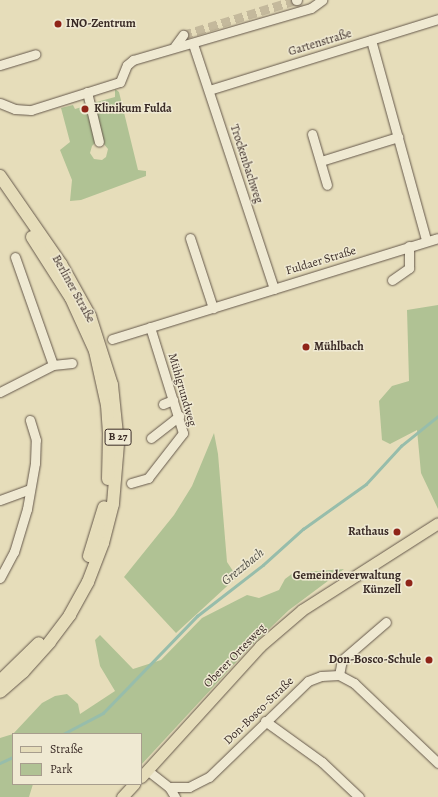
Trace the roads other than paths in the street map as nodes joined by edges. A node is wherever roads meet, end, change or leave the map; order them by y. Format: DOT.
graph roads {
  1 [pos="322,0"];
  2 [pos="438,19"];
  3 [pos="183,36"];
  4 [pos="371,40"];
  5 [pos="175,46"];
  6 [pos="194,46"];
  7 [pos="35,54"];
  8 [pos="0,65"];
  9 [pos="209,90"];
  10 [pos="87,92"];
  11 [pos="0,103"];
  12 [pos="312,134"];
  13 [pos="398,137"];
  14 [pos="99,142"];
  15 [pos="321,161"];
  16 [pos="0,176"];
  17 [pos="327,185"];
  18 [pos="0,188"];
  19 [pos="190,238"];
  20 [pos="426,240"];
  21 [pos="438,240"];
  22 [pos="409,246"];
  23 [pos="15,257"];
  24 [pos="392,280"];
  25 [pos="274,288"];
  26 [pos="213,308"];
  27 [pos="150,327"];
  28 [pos="112,340"];
  29 [pos="72,363"];
  30 [pos="53,365"];
  31 [pos="0,392"];
  32 [pos="173,400"];
  33 [pos="163,404"];
  34 [pos="179,416"];
  35 [pos="30,420"];
  36 [pos="151,438"];
  37 [pos="131,483"];
  38 [pos="30,489"];
  39 [pos="0,500"];
  40 [pos="438,523"];
  41 [pos="0,578"];
  42 [pos="386,622"];
  43 [pos="338,675"];
  44 [pos="0,681"];
  45 [pos="0,692"];
  46 [pos="265,721"];
  47 [pos="438,763"];
  48 [pos="144,773"];
  49 [pos="133,785"];
  50 [pos="169,787"];
  51 [pos="122,797"];
  52 [pos="175,797"];
  53 [pos="359,797"];
  1 -- 6 [label="street"];
  2 -- 4 [label="street, Gartenstraße"];
  3 -- 5 [label="street"];
  4 -- 9 [label="street, Gartenstraße"];
  4 -- 13 [label="street"];
  5 -- 6 [label="street"];
  5 -- 10 [label="street"];
  6 -- 9 [label="street, Trockenbachweg"];
  7 -- 8 [label="street"];
  9 -- 25 [label="street, Trockenbachweg"];
  10 -- 11 [label="street"];
  10 -- 14 [label="street"];
  12 -- 15 [label="street"];
  13 -- 15 [label="street"];
  13 -- 20 [label="street"];
  15 -- 17 [label="street"];
  16 -- 45 [label="highway, Berliner Straße / B 27"];
  18 -- 44 [label="highway, Berliner Straße / B 27"];
  19 -- 26 [label="street"];
  20 -- 21 [label="street, Fuldaer Straße"];
  20 -- 22 [label="street, Fuldaer Straße"];
  22 -- 24 [label="street"];
  22 -- 25 [label="street, Fuldaer Straße"];
  23 -- 30 [label="street"];
  25 -- 26 [label="street, Fuldaer Straße"];
  26 -- 27 [label="street, Fuldaer Straße"];
  27 -- 28 [label="street, Fuldaer Straße"];
  27 -- 32 [label="street, Mühlgrundweg"];
  29 -- 30 [label="street"];
  30 -- 31 [label="street"];
  32 -- 33 [label="street"];
  32 -- 34 [label="street, Mühlgrundweg"];
  34 -- 36 [label="street"];
  34 -- 37 [label="street, Mühlgrundweg"];
  35 -- 38 [label="street"];
  38 -- 39 [label="street"];
  38 -- 41 [label="street"];
  40 -- 48 [label="main road, Oberer Ortesweg"];
  42 -- 43 [label="street"];
  43 -- 46 [label="street, Don-Bosco-Straße"];
  43 -- 47 [label="street"];
  46 -- 50 [label="street, Don-Bosco-Straße"];
  46 -- 53 [label="street"];
  48 -- 50 [label="street"];
  49 -- 51 [label="main road"];
  50 -- 52 [label="street"];
}
